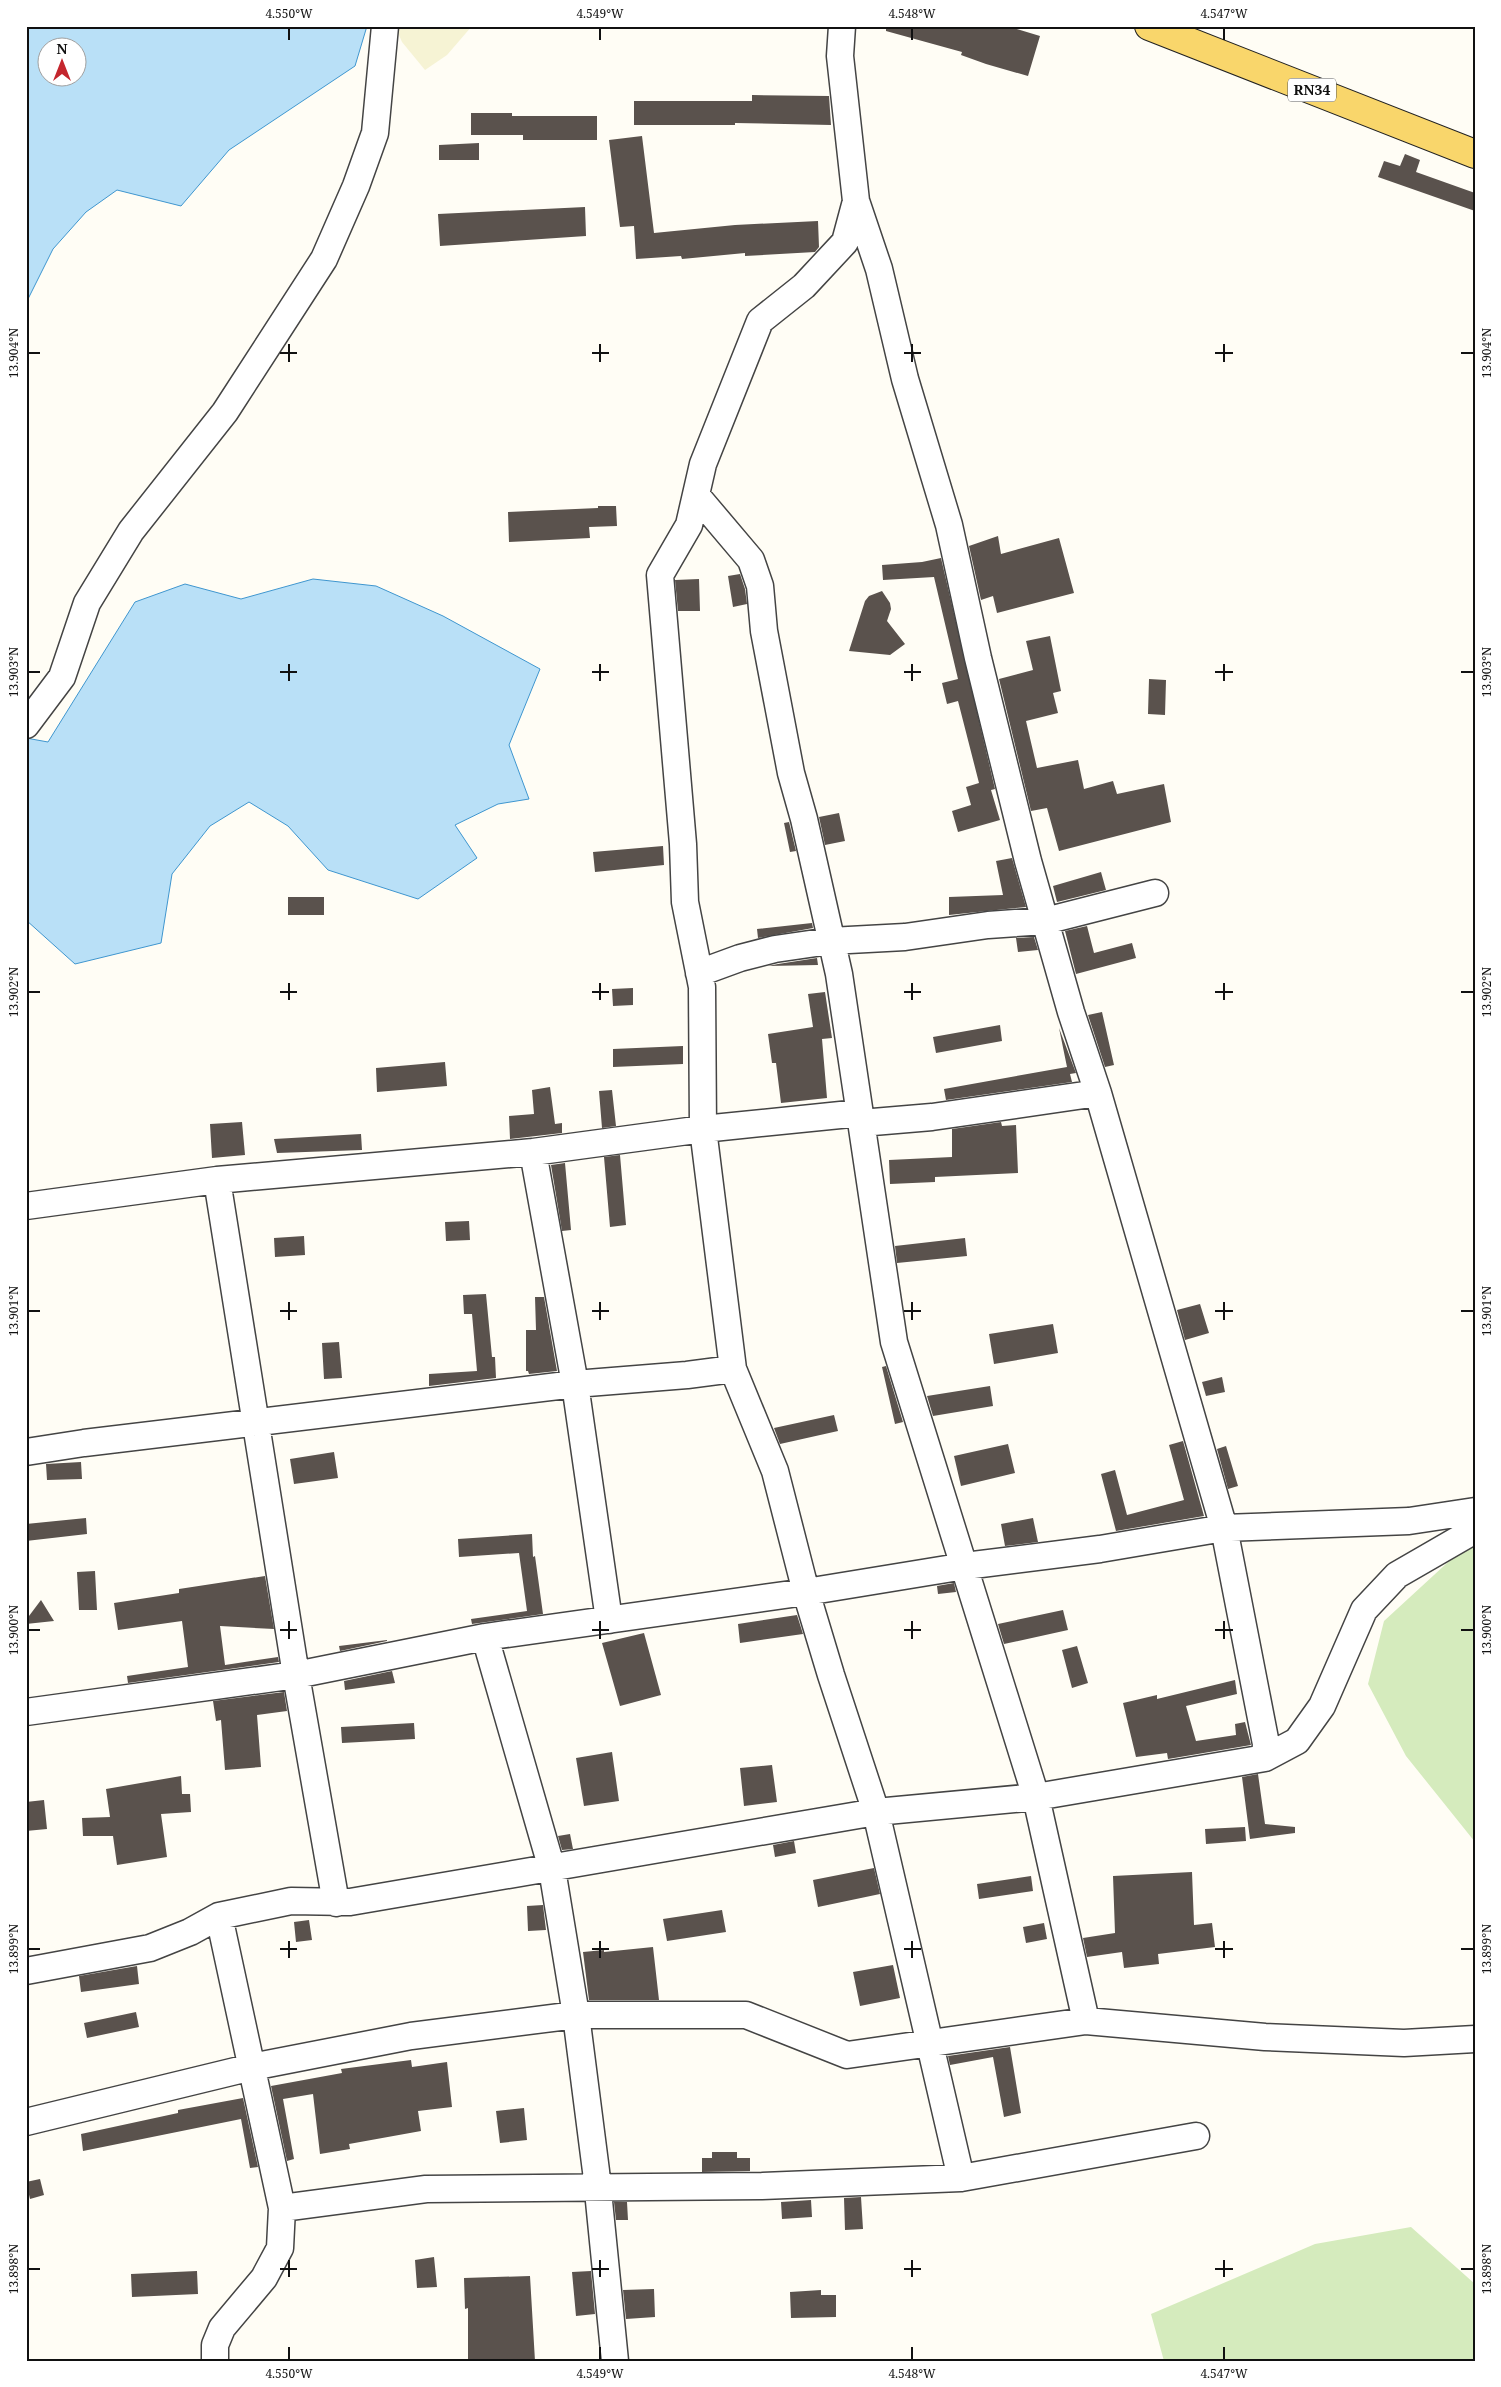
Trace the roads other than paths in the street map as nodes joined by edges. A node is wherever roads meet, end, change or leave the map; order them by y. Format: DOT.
graph roads {
  1 [pos="385,26"];
  2 [pos="842,26"];
  3 [pos="1149,26"];
  4 [pos="1475,154"];
  5 [pos="856,200"];
  6 [pos="696,495"];
  7 [pos="26,725"];
  8 [pos="1155,893"];
  9 [pos="1045,921"];
  10 [pos="830,940"];
  11 [pos="699,973"];
  12 [pos="1098,1092"];
  13 [pos="860,1118"];
  14 [pos="703,1129"];
  15 [pos="533,1152"];
  16 [pos="216,1180"];
  17 [pos="26,1206"];
  18 [pos="733,1369"];
  19 [pos="575,1384"];
  20 [pos="256,1424"];
  21 [pos="26,1452"];
  22 [pos="1475,1511"];
  23 [pos="1224,1528"];
  24 [pos="1475,1530"];
  25 [pos="965,1566"];
  26 [pos="806,1592"];
  27 [pos="608,1620"];
  28 [pos="485,1637"];
  29 [pos="296,1675"];
  30 [pos="26,1712"];
  31 [pos="1265,1758"];
  32 [pos="1036,1797"];
  33 [pos="876,1812"];
  34 [pos="552,1869"];
  35 [pos="336,1903"];
  36 [pos="219,1916"];
  37 [pos="26,1971"];
  38 [pos="576,2014"];
  39 [pos="1086,2021"];
  40 [pos="1475,2039"];
  41 [pos="929,2044"];
  42 [pos="252,2067"];
  43 [pos="26,2122"];
  44 [pos="1196,2136"];
  45 [pos="961,2178"];
  46 [pos="597,2186"];
  47 [pos="282,2208"];
  48 [pos="215,2361"];
  49 [pos="615,2361"];
  1 -- 7 [label="street"];
  2 -- 5 [label="street"];
  3 -- 4 [label="main road, RN34"];
  5 -- 6 [label="street"];
  5 -- 9 [label="street"];
  6 -- 10 [label="street"];
  6 -- 11 [label="street"];
  8 -- 9 [label="street"];
  9 -- 10 [label="street"];
  9 -- 12 [label="street"];
  10 -- 11 [label="street"];
  10 -- 13 [label="street"];
  11 -- 14 [label="street"];
  12 -- 13 [label="street"];
  12 -- 23 [label="street"];
  13 -- 14 [label="street"];
  13 -- 25 [label="street"];
  14 -- 15 [label="street"];
  14 -- 18 [label="street"];
  15 -- 16 [label="street"];
  15 -- 19 [label="street"];
  16 -- 17 [label="street"];
  16 -- 20 [label="street"];
  18 -- 19 [label="street"];
  18 -- 26 [label="street"];
  19 -- 20 [label="street"];
  19 -- 27 [label="street"];
  20 -- 21 [label="street"];
  20 -- 29 [label="street"];
  22 -- 23 [label="street"];
  23 -- 25 [label="street"];
  23 -- 31 [label="street"];
  24 -- 31 [label="street"];
  25 -- 26 [label="street"];
  25 -- 32 [label="street"];
  26 -- 27 [label="street"];
  26 -- 33 [label="street"];
  27 -- 28 [label="street"];
  28 -- 29 [label="street"];
  28 -- 34 [label="street"];
  29 -- 30 [label="street"];
  29 -- 35 [label="street"];
  31 -- 32 [label="street"];
  32 -- 33 [label="street"];
  32 -- 39 [label="street"];
  33 -- 34 [label="street"];
  33 -- 41 [label="street"];
  34 -- 35 [label="street"];
  34 -- 38 [label="street"];
  35 -- 36 [label="street"];
  36 -- 37 [label="street"];
  36 -- 42 [label="street"];
  38 -- 41 [label="street"];
  38 -- 42 [label="street"];
  38 -- 46 [label="street"];
  39 -- 40 [label="street"];
  39 -- 41 [label="street"];
  41 -- 45 [label="street"];
  42 -- 43 [label="street"];
  42 -- 47 [label="street"];
  44 -- 45 [label="street"];
  45 -- 46 [label="street"];
  46 -- 47 [label="street"];
  46 -- 49 [label="street"];
  47 -- 48 [label="street"];
}
